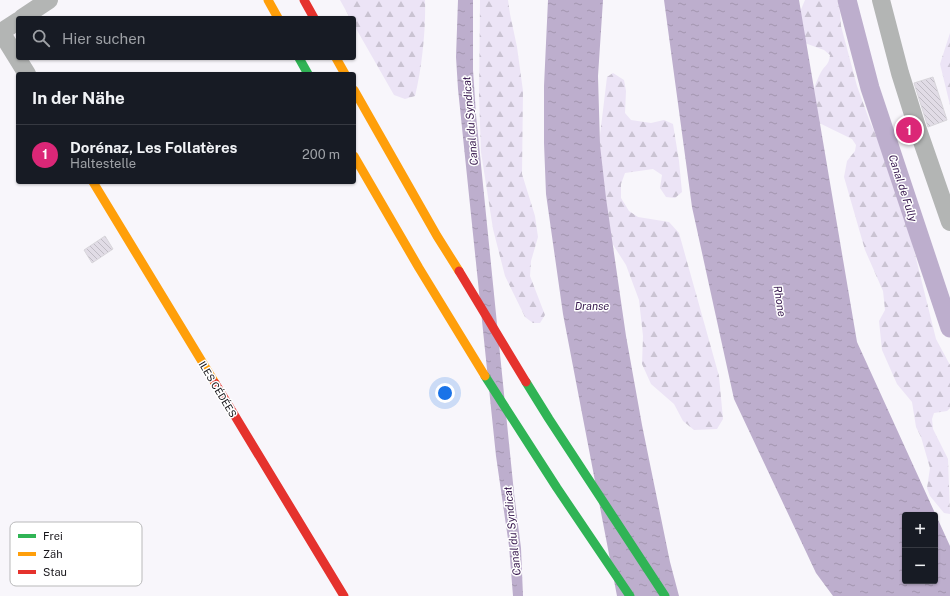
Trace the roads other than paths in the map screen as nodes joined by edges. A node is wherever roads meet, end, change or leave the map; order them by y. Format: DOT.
graph roads {
  1 [pos="49,0"];
  2 [pos="268,0"];
  3 [pos="304,0"];
  4 [pos="880,0"];
  5 [pos="25,16"];
  6 [pos="277,16"];
  7 [pos="313,16"];
  8 [pos="16,22"];
  9 [pos="16,56"];
  10 [pos="18,60"];
  11 [pos="300,60"];
  12 [pos="337,60"];
  13 [pos="26,72"];
  14 [pos="307,72"];
  15 [pos="344,72"];
  16 [pos="356,94"];
  17 [pos="356,160"];
  18 [pos="93,184"];
  19 [pos="950,222"];
  20 [pos="344,596"];
  21 [pos="630,596"];
  22 [pos="665,596"];
  1 -- 5 [label="street"];
  2 -- 6 [label="main road"];
  3 -- 7 [label="main road"];
  4 -- 19 [label="street"];
  8 -- 9 [label="street"];
  10 -- 13 [label="street"];
  11 -- 14 [label="main road"];
  12 -- 15 [label="main road"];
  16 -- 22 [label="main road"];
  17 -- 21 [label="main road"];
  18 -- 20 [label="main road, ILES CÉDÉES"];
}
